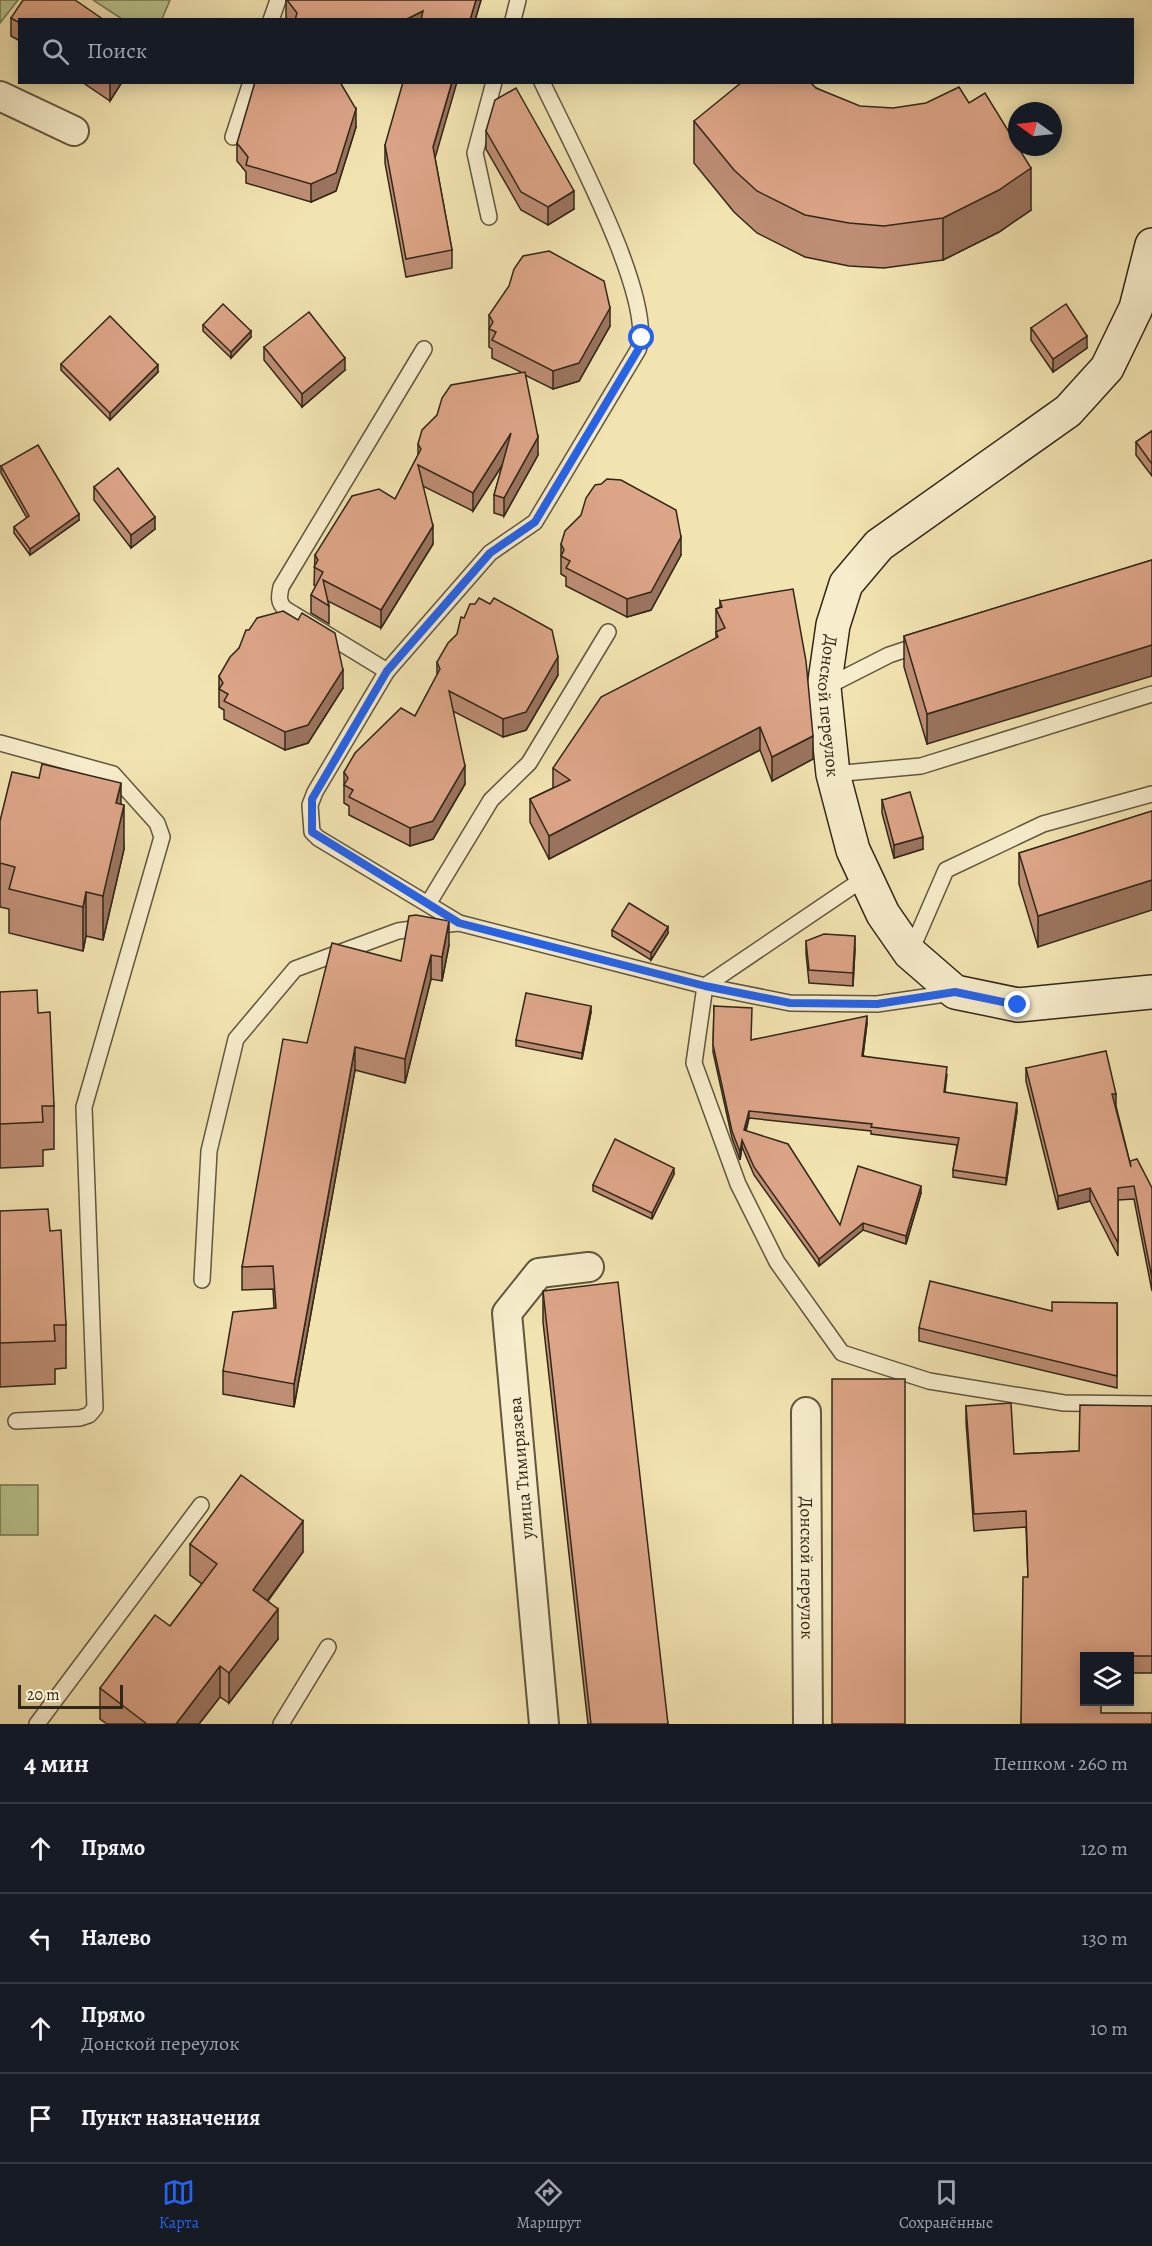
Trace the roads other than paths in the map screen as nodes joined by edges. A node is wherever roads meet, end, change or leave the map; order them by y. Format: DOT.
graph roads {
  1 [pos="278,0"];
  2 [pos="518,0"];
  3 [pos="272,18"];
  4 [pos="512,18"];
  5 [pos="250,84"];
  6 [pos="493,84"];
  7 [pos="543,84"];
  8 [pos="0,96"];
  9 [pos="74,131"];
  10 [pos="233,137"];
  11 [pos="489,217"];
  12 [pos="1152,245"];
  13 [pos="1148,281"];
  14 [pos="424,349"];
  15 [pos="608,632"];
  16 [pos="942,638"];
  17 [pos="387,671"];
  18 [pos="824,688"];
  19 [pos="1152,694"];
  20 [pos="0,743"];
  21 [pos="833,774"];
  22 [pos="1152,795"];
  23 [pos="866,877"];
  24 [pos="428,904"];
  25 [pos="459,923"];
  26 [pos="910,952"];
  27 [pos="705,986"];
  28 [pos="955,992"];
  29 [pos="1152,992"];
  30 [pos="589,1267"];
  31 [pos="202,1280"];
  32 [pos="1152,1404"];
  33 [pos="806,1412"];
  34 [pos="16,1421"];
  35 [pos="201,1505"];
  36 [pos="328,1647"];
  37 [pos="37,1724"];
  38 [pos="281,1724"];
  39 [pos="544,1724"];
  40 [pos="808,1724"];
  1 -- 3 [label="lane"];
  2 -- 4 [label="lane"];
  5 -- 10 [label="lane"];
  6 -- 11 [label="lane"];
  7 -- 17 [label="lane"];
  8 -- 9 [label="street"];
  12 -- 13 [label="street, Донской переулок"];
  13 -- 18 [label="street, Донской переулок"];
  14 -- 17 [label="lane"];
  15 -- 24 [label="lane"];
  16 -- 18 [label="lane"];
  17 -- 24 [label="lane"];
  18 -- 21 [label="street, Донской переулок"];
  19 -- 21 [label="lane"];
  20 -- 34 [label="lane"];
  21 -- 23 [label="street, Донской переулок"];
  22 -- 26 [label="lane"];
  23 -- 26 [label="street, Донской переулок"];
  23 -- 27 [label="lane"];
  24 -- 25 [label="lane"];
  25 -- 27 [label="lane"];
  25 -- 31 [label="lane"];
  26 -- 28 [label="street, Донской переулок"];
  27 -- 28 [label="lane"];
  27 -- 32 [label="lane"];
  28 -- 29 [label="street, Донской переулок"];
  30 -- 39 [label="street, улица Тимирязева"];
  33 -- 40 [label="street, Донской переулок"];
  35 -- 37 [label="lane"];
  36 -- 38 [label="lane"];
}
